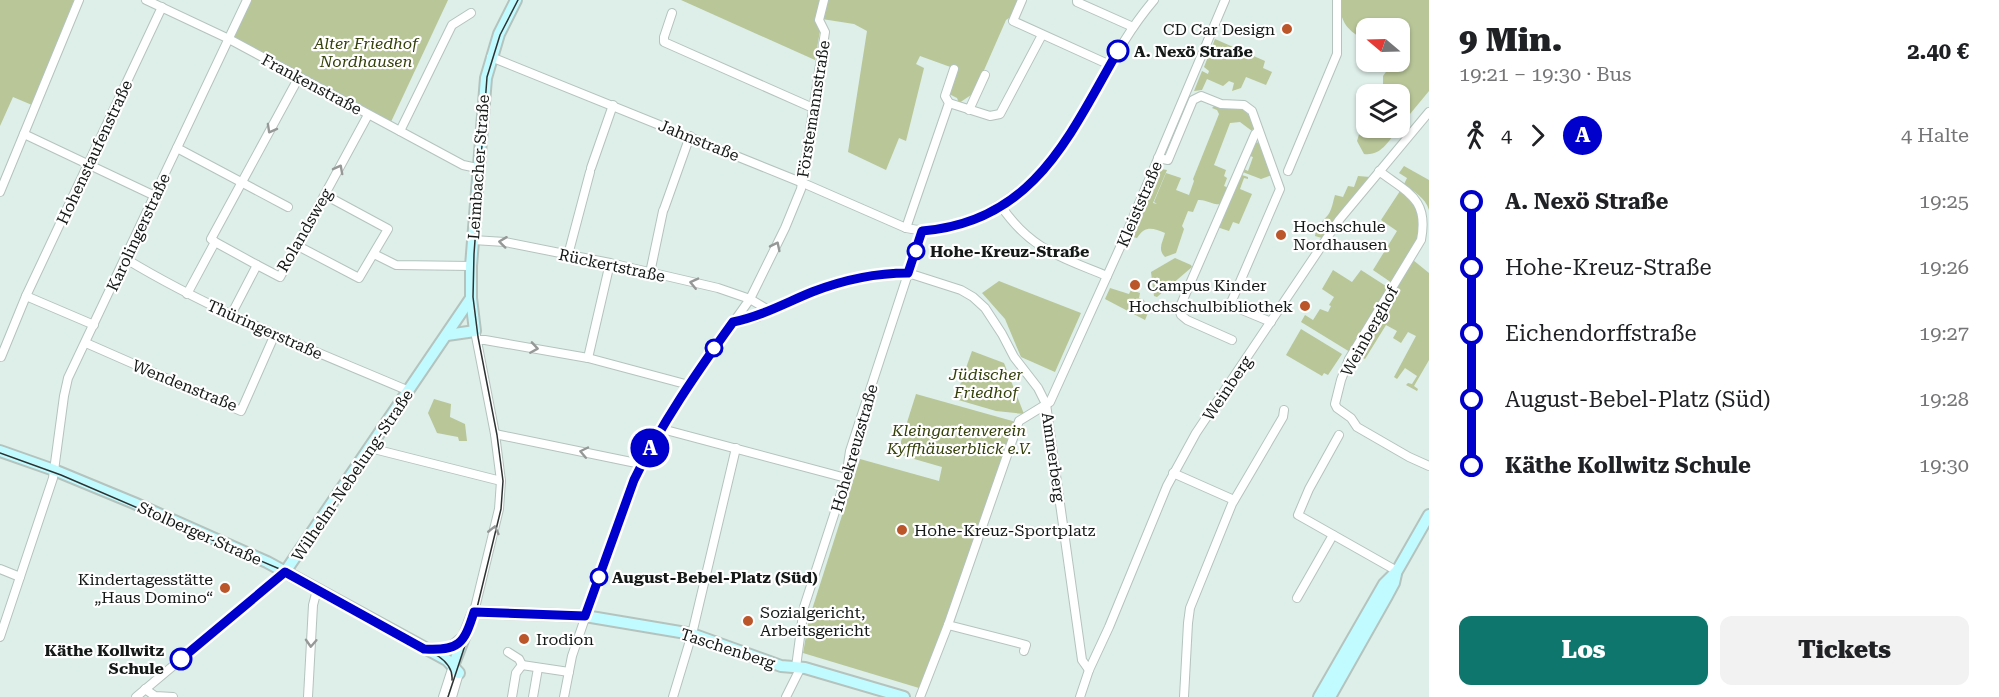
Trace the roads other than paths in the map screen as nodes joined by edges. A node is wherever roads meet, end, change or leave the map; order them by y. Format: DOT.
graph roads {
  1 [pos="79,0"];
  2 [pos="146,0"];
  3 [pos="247,0"];
  4 [pos="516,0"];
  5 [pos="824,0"];
  6 [pos="1022,0"];
  7 [pos="1077,0"];
  8 [pos="1154,0"];
  9 [pos="1225,0"];
  10 [pos="1337,0"];
  11 [pos="162,7"];
  12 [pos="471,13"];
  13 [pos="672,13"];
  14 [pos="1134,27"];
  15 [pos="1042,35"];
  16 [pos="229,39"];
  17 [pos="491,57"];
  18 [pos="1110,65"];
  19 [pos="954,69"];
  20 [pos="985,75"];
  21 [pos="299,77"];
  22 [pos="948,103"];
  23 [pos="613,105"];
  24 [pos="813,108"];
  25 [pos="969,110"];
  26 [pos="1429,112"];
  27 [pos="368,115"];
  28 [pos="400,131"];
  29 [pos="1258,131"];
  30 [pos="24,134"];
  31 [pos="690,136"];
  32 [pos="177,148"];
  33 [pos="1158,158"];
  34 [pos="88,164"];
  35 [pos="477,168"];
  36 [pos="1288,171"];
  37 [pos="1379,171"];
  38 [pos="242,182"];
  39 [pos="803,183"];
  40 [pos="0,192"];
  41 [pos="326,195"];
  42 [pos="155,196"];
  43 [pos="1002,206"];
  44 [pos="288,207"];
  45 [pos="906,228"];
  46 [pos="922,231"];
  47 [pos="472,240"];
  48 [pos="215,242"];
  49 [pos="298,246"];
  50 [pos="374,254"];
  51 [pos="568,255"];
  52 [pos="126,259"];
  53 [pos="610,263"];
  54 [pos="257,265"];
  55 [pos="471,266"];
  56 [pos="650,273"];
  57 [pos="908,273"];
  58 [pos="1107,276"];
  59 [pos="188,294"];
  60 [pos="26,296"];
  61 [pos="471,298"];
  62 [pos="750,299"];
  63 [pos="770,311"];
  64 [pos="231,315"];
  65 [pos="733,322"];
  66 [pos="1271,322"];
  67 [pos="94,325"];
  68 [pos="275,334"];
  69 [pos="447,335"];
  70 [pos="476,335"];
  71 [pos="1232,340"];
  72 [pos="86,343"];
  73 [pos="1,357"];
  74 [pos="588,358"];
  75 [pos="689,385"];
  76 [pos="408,392"];
  77 [pos="1046,404"];
  78 [pos="1284,410"];
  79 [pos="662,429"];
  80 [pos="495,434"];
  81 [pos="1339,435"];
  82 [pos="370,448"];
  83 [pos="736,448"];
  84 [pos="0,451"];
  85 [pos="641,464"];
  86 [pos="1429,466"];
  87 [pos="54,471"];
  88 [pos="1173,473"];
  89 [pos="846,478"];
  90 [pos="501,481"];
  91 [pos="1234,500"];
  92 [pos="1429,515"];
  93 [pos="1333,536"];
  94 [pos="0,569"];
  95 [pos="1397,571"];
  96 [pos="285,572"];
  97 [pos="20,577"];
  98 [pos="317,590"];
  99 [pos="1297,598"];
  100 [pos="474,612"];
  101 [pos="585,616"];
  102 [pos="948,625"];
  103 [pos="467,633"];
  104 [pos="692,634"];
  105 [pos="0,637"];
  106 [pos="424,649"];
  107 [pos="1024,651"];
  108 [pos="508,652"];
  109 [pos="522,666"];
  110 [pos="798,667"];
  111 [pos="538,668"];
  112 [pos="456,669"];
  113 [pos="1089,670"];
  114 [pos="569,672"];
  115 [pos="145,689"];
  116 [pos="884,694"];
  117 [pos="136,697"];
  118 [pos="173,697"];
  119 [pos="308,697"];
  120 [pos="443,697"];
  121 [pos="452,697"];
  122 [pos="512,697"];
  123 [pos="533,697"];
  124 [pos="564,697"];
  125 [pos="673,697"];
  126 [pos="786,697"];
  127 [pos="904,697"];
  128 [pos="920,697"];
  129 [pos="1080,697"];
  130 [pos="1184,697"];
  131 [pos="1322,697"];
  1 -- 30 [label="street"];
  2 -- 11 [label="street, Frankenstraße"];
  3 -- 16 [label="street, Karolingerstraße"];
  4 -- 17 [label="main road, Leimbacher Straße"];
  5 -- 24 [label="street, Förstemannstraße"];
  6 -- 15 [label="street"];
  7 -- 14 [label="street"];
  8 -- 14 [label="street"];
  9 -- 33 [label="street, Kleiststraße"];
  10 -- 36 [label="street"];
  11 -- 16 [label="street, Frankenstraße"];
  11 -- 34 [label="street, Hohenstaufenstraße"];
  12 -- 28 [label="street"];
  13 -- 24 [label="street"];
  14 -- 18 [label="street"];
  15 -- 18 [label="street"];
  15 -- 25 [label="street"];
  16 -- 21 [label="street, Frankenstraße"];
  16 -- 32 [label="street, Karolingerstraße"];
  17 -- 23 [label="street, Jahnstraße"];
  17 -- 35 [label="main road, Leimbacher Straße"];
  18 -- 43 [label="street"];
  19 -- 22 [label="street"];
  20 -- 25 [label="street"];
  21 -- 27 [label="street, Frankenstraße"];
  21 -- 38 [label="street, one-way"];
  22 -- 25 [label="street"];
  22 -- 45 [label="street"];
  23 -- 31 [label="street, Jahnstraße"];
  23 -- 51 [label="street"];
  24 -- 39 [label="street, Förstemannstraße"];
  26 -- 37 [label="street, Weinberg"];
  27 -- 28 [label="street, Frankenstraße"];
  41 -- 27 [label="street, Rolandsweg, one-way"];
  28 -- 35 [label="street, Frankenstraße"];
  29 -- 33 [label="street"];
  29 -- 66 [label="street"];
  29 -- 71 [label="street"];
  30 -- 34 [label="street"];
  30 -- 40 [label="street"];
  31 -- 39 [label="street, Jahnstraße"];
  31 -- 56 [label="street"];
  32 -- 38 [label="street"];
  32 -- 42 [label="street, Karolingerstraße"];
  33 -- 58 [label="street, Kleiststraße"];
  34 -- 42 [label="street"];
  34 -- 60 [label="street, Hohenstaufenstraße"];
  35 -- 47 [label="main road, Leimbacher Straße"];
  37 -- 66 [label="street, Weinberg"];
  37 -- 86 [label="street, Weinberghof"];
  38 -- 44 [label="street"];
  38 -- 48 [label="street"];
  39 -- 45 [label="street, Jahnstraße"];
  62 -- 39 [label="street, Förstemannstraße, one-way"];
  41 -- 49 [label="street, Rolandsweg"];
  41 -- 50 [label="street"];
  42 -- 52 [label="street, Karolingerstraße"];
  43 -- 46 [label="street"];
  43 -- 58 [label="street"];
  45 -- 46 [label="street, Jahnstraße"];
  46 -- 57 [label="street, Hohekreuzstraße"];
  51 -- 47 [label="street, Rückertstraße, one-way"];
  47 -- 55 [label="main road, Leimbacher Straße"];
  48 -- 54 [label="street"];
  48 -- 59 [label="street"];
  49 -- 50 [label="street"];
  49 -- 54 [label="street, Rolandsweg"];
  50 -- 55 [label="street"];
  51 -- 53 [label="street, Rückertstraße"];
  52 -- 59 [label="street, Thüringerstraße"];
  52 -- 67 [label="street, Karolingerstraße"];
  53 -- 56 [label="street, Rückertstraße"];
  53 -- 74 [label="street"];
  54 -- 64 [label="street, Rolandsweg"];
  55 -- 61 [label="main road, Leimbacher Straße"];
  62 -- 56 [label="street, Rückertstraße, one-way"];
  57 -- 63 [label="street"];
  57 -- 77 [label="street, Ammerberg"];
  57 -- 89 [label="street, Hohekreuzstraße"];
  58 -- 77 [label="street, Kleiststraße"];
  59 -- 64 [label="street, Thüringerstraße"];
  60 -- 67 [label="street"];
  60 -- 73 [label="street, Hohenstaufenstraße"];
  61 -- 69 [label="main road, Wilhelm-Nebelung-Straße"];
  61 -- 70 [label="main road, Leimbacher Straße"];
  62 -- 63 [label="street, Rückertstraße"];
  62 -- 65 [label="street, Förstemannstraße"];
  63 -- 65 [label="street"];
  64 -- 68 [label="street, Thüringerstraße"];
  65 -- 75 [label="street, Förstemannstraße"];
  66 -- 88 [label="street, Weinberg"];
  67 -- 72 [label="street, Karolingerstraße"];
  68 -- 72 [label="street, Wendenstraße"];
  68 -- 76 [label="street, Thüringerstraße"];
  69 -- 70 [label="main road"];
  69 -- 76 [label="main road, Wilhelm-Nebelung-Straße"];
  70 -- 74 [label="street, one-way"];
  70 -- 80 [label="street"];
  72 -- 87 [label="street, Karolingerstraße"];
  74 -- 75 [label="street"];
  75 -- 79 [label="street, Förstemannstraße"];
  76 -- 82 [label="main road, Wilhelm-Nebelung-Straße"];
  77 -- 102 [label="street"];
  77 -- 113 [label="street, Ammerberg"];
  78 -- 91 [label="street"];
  79 -- 83 [label="street"];
  79 -- 85 [label="street, Förstemannstraße"];
  85 -- 80 [label="street, one-way"];
  80 -- 90 [label="street"];
  81 -- 93 [label="street"];
  82 -- 90 [label="street"];
  82 -- 96 [label="main road, Wilhelm-Nebelung-Straße"];
  83 -- 89 [label="street"];
  83 -- 104 [label="street"];
  84 -- 87 [label="main road, Stolberger Straße"];
  85 -- 101 [label="street, Förstemannstraße"];
  87 -- 96 [label="main road, Stolberger Straße"];
  87 -- 97 [label="street, Karolingerstraße"];
  88 -- 91 [label="street"];
  88 -- 113 [label="street, Weinberg"];
  89 -- 110 [label="street, Hohekreuzstraße"];
  100 -- 90 [label="street, one-way"];
  91 -- 130 [label="street"];
  92 -- 95 [label="main road"];
  93 -- 95 [label="street"];
  93 -- 99 [label="street"];
  94 -- 97 [label="street"];
  95 -- 131 [label="main road"];
  96 -- 98 [label="main road, Stolberger Straße"];
  96 -- 115 [label="street, Wilhelm-Nebelung-Straße"];
  97 -- 105 [label="street, Karolingerstraße"];
  98 -- 106 [label="main road, Stolberger Straße"];
  98 -- 119 [label="street, one-way"];
  100 -- 101 [label="main road, Taschenberg"];
  100 -- 103 [label="main road"];
  101 -- 104 [label="main road, Taschenberg"];
  101 -- 114 [label="street, Förstemannstraße"];
  102 -- 107 [label="street"];
  102 -- 128 [label="street"];
  103 -- 106 [label="main road"];
  103 -- 112 [label="main road"];
  104 -- 110 [label="main road, Taschenberg"];
  104 -- 125 [label="street"];
  106 -- 112 [label="main road, Stolberger Straße"];
  108 -- 109 [label="street"];
  109 -- 111 [label="street"];
  109 -- 122 [label="street"];
  110 -- 116 [label="main road, Taschenberg"];
  110 -- 126 [label="street, Hohekreuzstraße"];
  111 -- 114 [label="street"];
  111 -- 123 [label="street"];
  112 -- 120 [label="street"];
  112 -- 121 [label="street"];
  113 -- 129 [label="street, Weinberg"];
  114 -- 124 [label="street, Förstemannstraße"];
  115 -- 117 [label="street, Wilhelm-Nebelung-Straße"];
  115 -- 118 [label="street"];
  116 -- 127 [label="main road, Taschenberg"];
}
